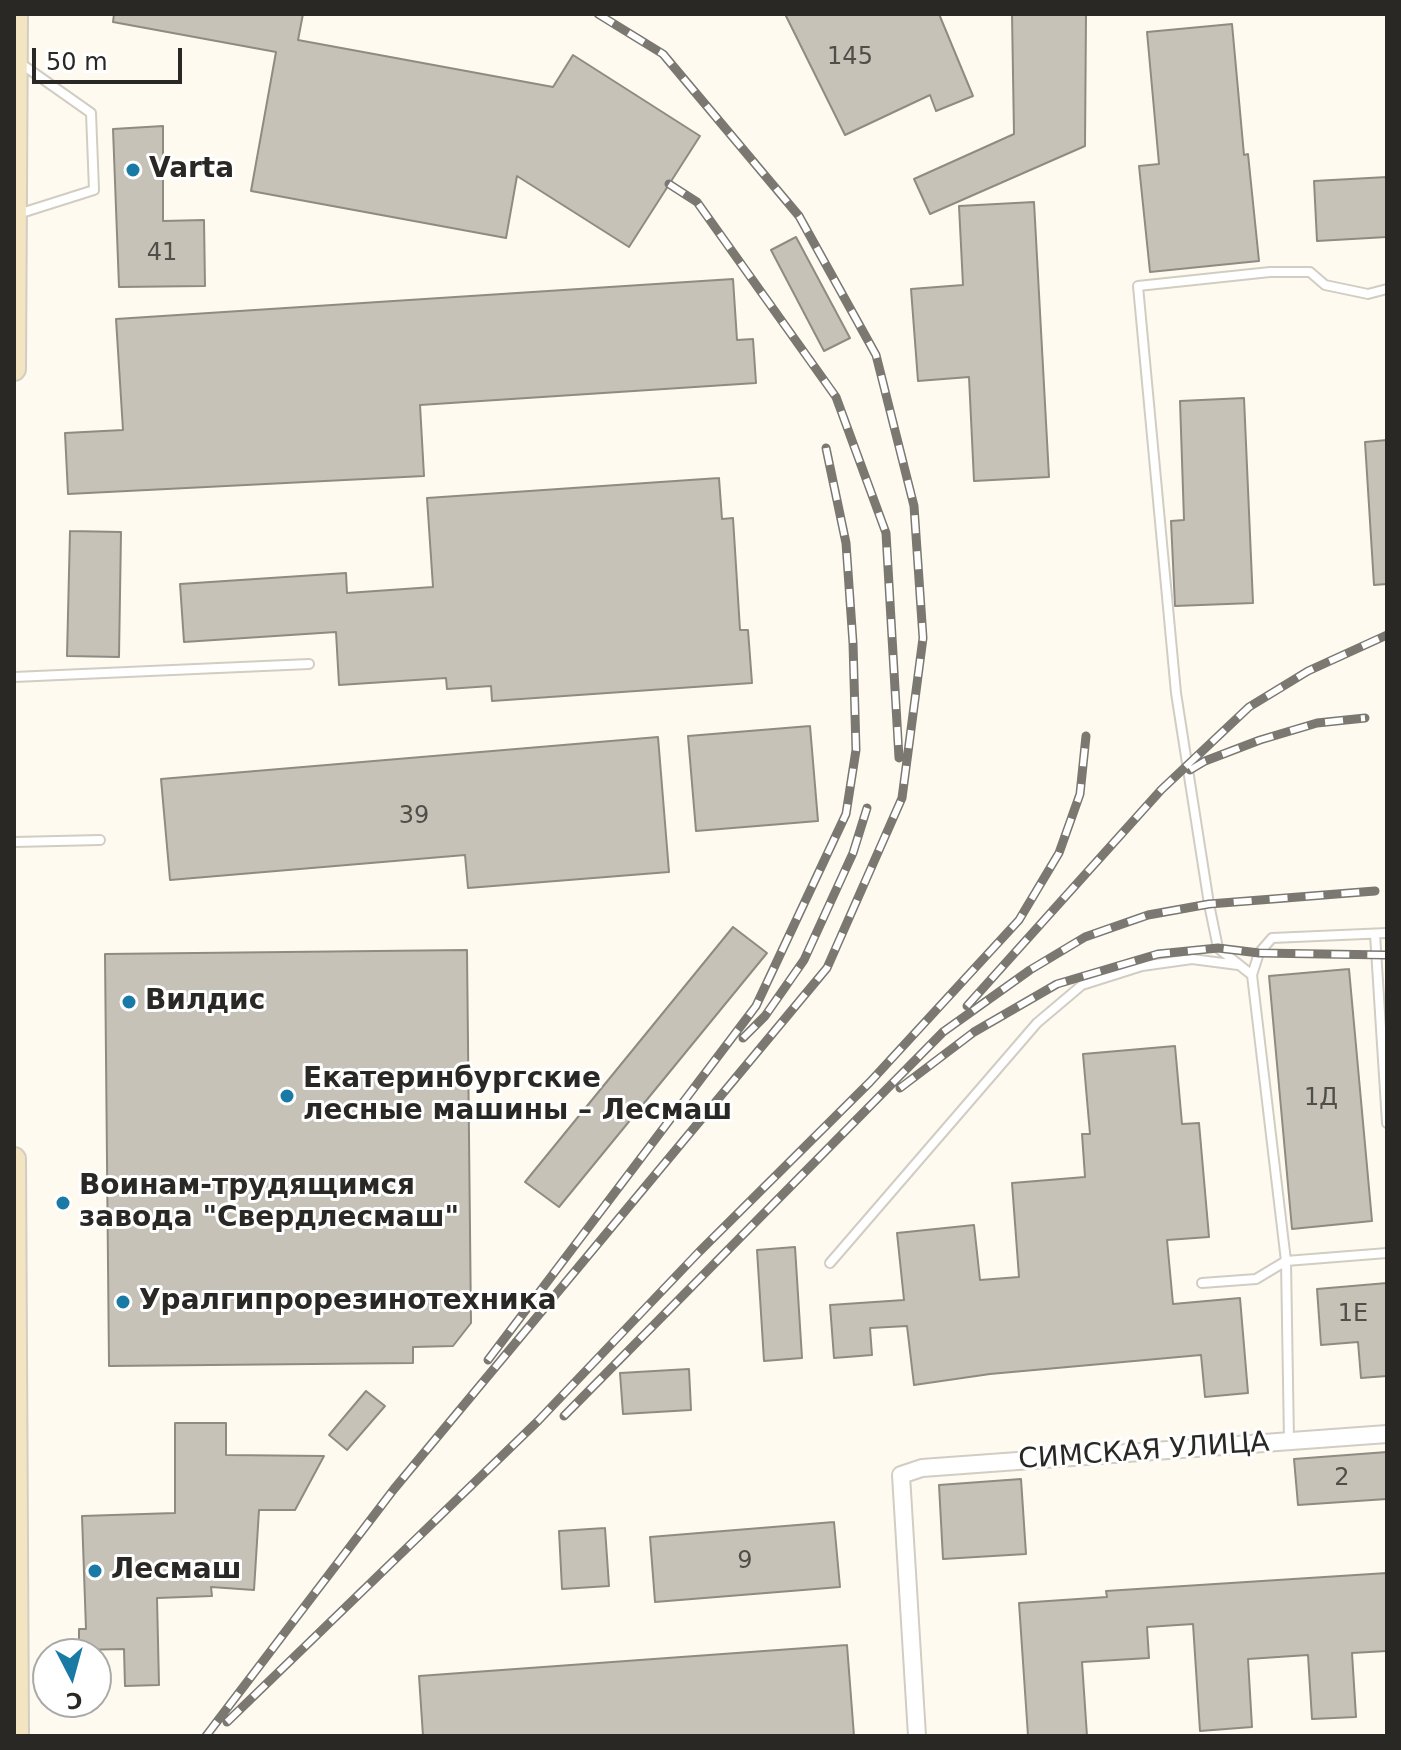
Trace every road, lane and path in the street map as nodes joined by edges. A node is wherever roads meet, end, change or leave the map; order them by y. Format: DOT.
graph roads {
  1 [pos="16,14"];
  2 [pos="16,60"];
  3 [pos="15,215"];
  4 [pos="1387,289"];
  5 [pos="14,369"];
  6 [pos="309,664"];
  7 [pos="14,677"];
  8 [pos="100,840"];
  9 [pos="14,842"];
  10 [pos="1387,933"];
  11 [pos="1375,934"];
  12 [pos="1239,965"];
  13 [pos="1252,975"];
  14 [pos="1387,1123"];
  15 [pos="14,1159"];
  16 [pos="1387,1253"];
  17 [pos="1286,1261"];
  18 [pos="830,1263"];
  19 [pos="1202,1283"];
  20 [pos="1387,1434"];
  21 [pos="1289,1442"];
  22 [pos="16,1557"];
  23 [pos="17,1736"];
  24 [pos="917,1736"];
  1 -- 2 [label="main road"];
  2 -- 3 [label="main road"];
  2 -- 3 [label="lane"];
  3 -- 5 [label="main road"];
  4 -- 12 [label="lane"];
  6 -- 7 [label="lane"];
  8 -- 9 [label="lane"];
  10 -- 11 [label="lane"];
  11 -- 13 [label="lane"];
  11 -- 14 [label="lane"];
  12 -- 13 [label="lane"];
  12 -- 18 [label="lane"];
  13 -- 17 [label="lane"];
  15 -- 22 [label="main road"];
  16 -- 17 [label="lane"];
  17 -- 19 [label="lane"];
  17 -- 21 [label="lane"];
  20 -- 21 [label="street, СИМСКАЯ УЛИЦА"];
  21 -- 24 [label="street, СИМСКАЯ УЛИЦА"];
  22 -- 23 [label="main road"];
}
